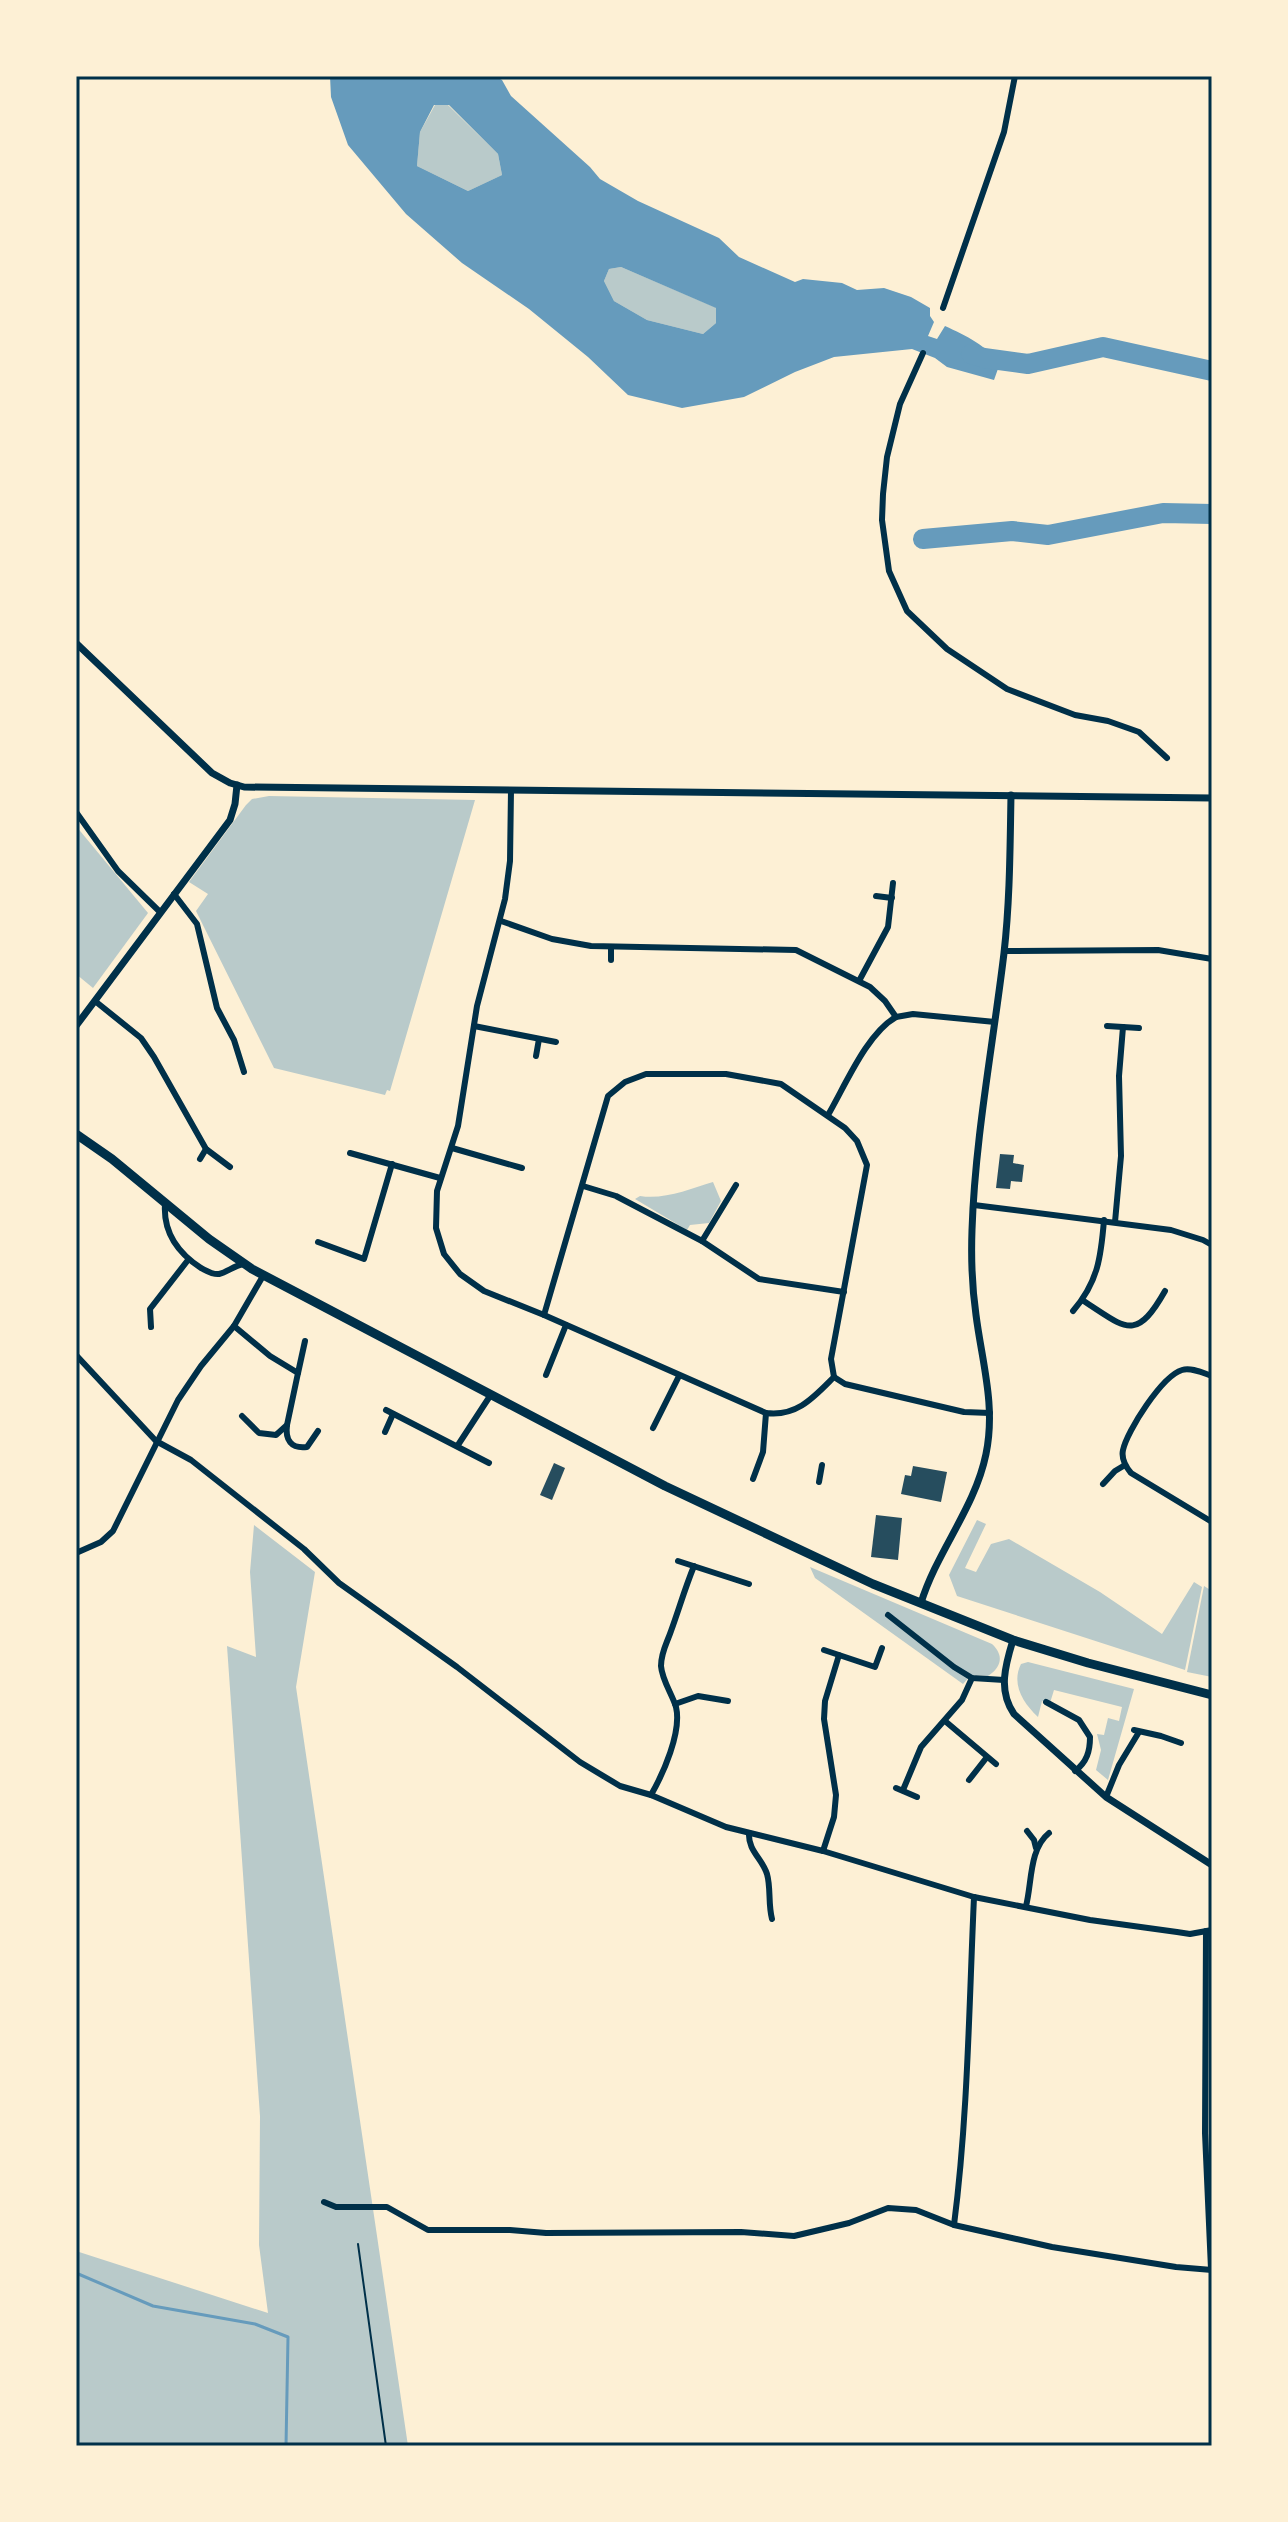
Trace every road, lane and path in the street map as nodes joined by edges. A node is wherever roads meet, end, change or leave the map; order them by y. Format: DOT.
graph roads {
  1 [pos="1015,76"];
  2 [pos="943,308"];
  3 [pos="923,353"];
  4 [pos="76,643"];
  5 [pos="1167,758"];
  6 [pos="237,785"];
  7 [pos="511,790"];
  8 [pos="1011,795"];
  9 [pos="1212,798"];
  10 [pos="76,812"];
  11 [pos="893,883"];
  12 [pos="174,894"];
  13 [pos="876,896"];
  14 [pos="892,898"];
  15 [pos="159,911"];
  16 [pos="501,921"];
  17 [pos="611,947"];
  18 [pos="1004,951"];
  19 [pos="1212,959"];
  20 [pos="611,960"];
  21 [pos="859,981"];
  22 [pos="95,1001"];
  23 [pos="896,1017"];
  24 [pos="995,1022"];
  25 [pos="76,1026"];
  26 [pos="474,1026"];
  27 [pos="1107,1026"];
  28 [pos="1123,1027"];
  29 [pos="1139,1028"];
  30 [pos="539,1039"];
  31 [pos="556,1042"];
  32 [pos="536,1056"];
  33 [pos="244,1072"];
  34 [pos="828,1115"];
  35 [pos="76,1134"];
  36 [pos="452,1148"];
  37 [pos="206,1149"];
  38 [pos="350,1153"];
  39 [pos="200,1159"];
  40 [pos="392,1164"];
  41 [pos="230,1167"];
  42 [pos="522,1168"];
  43 [pos="440,1178"];
  44 [pos="736,1185"];
  45 [pos="583,1186"];
  46 [pos="166,1203"];
  47 [pos="974,1205"];
  48 [pos="1104,1220"];
  49 [pos="1115,1222"];
  50 [pos="702,1241"];
  51 [pos="318,1242"];
  52 [pos="1212,1245"];
  53 [pos="188,1260"];
  54 [pos="243,1264"];
  55 [pos="263,1276"];
  56 [pos="1165,1291"];
  57 [pos="844,1292"];
  58 [pos="1082,1300"];
  59 [pos="1073,1311"];
  60 [pos="544,1315"];
  61 [pos="566,1325"];
  62 [pos="234,1326"];
  63 [pos="151,1327"];
  64 [pos="305,1341"];
  65 [pos="76,1355"];
  66 [pos="298,1373"];
  67 [pos="546,1375"];
  68 [pos="679,1376"];
  69 [pos="1212,1376"];
  70 [pos="834,1377"];
  71 [pos="490,1396"];
  72 [pos="766,1413"];
  73 [pos="990,1413"];
  74 [pos="242,1416"];
  75 [pos="287,1425"];
  76 [pos="653,1428"];
  77 [pos="318,1431"];
  78 [pos="385,1432"];
  79 [pos="156,1441"];
  80 [pos="458,1445"];
  81 [pos="489,1463"];
  82 [pos="822,1465"];
  83 [pos="1125,1465"];
  84 [pos="753,1479"];
  85 [pos="819,1482"];
  86 [pos="1103,1484"];
  87 [pos="1212,1522"];
  88 [pos="76,1553"];
  89 [pos="678,1561"];
  90 [pos="694,1566"];
  91 [pos="749,1584"];
  92 [pos="921,1603"];
  93 [pos="888,1615"];
  94 [pos="1013,1640"];
  95 [pos="882,1648"];
  96 [pos="824,1650"];
  97 [pos="839,1655"];
  98 [pos="972,1678"];
  99 [pos="1004,1680"];
  100 [pos="719,1688"];
  101 [pos="1212,1695"];
  102 [pos="716,1698"];
  103 [pos="728,1701"];
  104 [pos="1046,1702"];
  105 [pos="675,1704"];
  106 [pos="945,1721"];
  107 [pos="1181,1743"];
  108 [pos="987,1757"];
  109 [pos="996,1764"];
  110 [pos="1075,1771"];
  111 [pos="969,1780"];
  112 [pos="651,1795"];
  113 [pos="917,1797"];
  114 [pos="1106,1797"];
  115 [pos="1027,1831"];
  116 [pos="749,1833"];
  117 [pos="1049,1833"];
  118 [pos="1036,1848"];
  119 [pos="823,1851"];
  120 [pos="1212,1865"];
  121 [pos="974,1897"];
  122 [pos="1026,1906"];
  123 [pos="772,1919"];
  124 [pos="1209,1930"];
  125 [pos="324,2202"];
  126 [pos="954,2225"];
  127 [pos="358,2244"];
  128 [pos="1211,2270"];
  129 [pos="386,2446"];
  1 -- 2 [label="street"];
  3 -- 5 [label="street"];
  4 -- 6 [label="street"];
  6 -- 7 [label="street"];
  6 -- 12 [label="street"];
  7 -- 8 [label="street"];
  7 -- 16 [label="street"];
  8 -- 9 [label="street"];
  8 -- 18 [label="street"];
  10 -- 15 [label="street"];
  11 -- 14 [label="street"];
  12 -- 15 [label="street"];
  12 -- 33 [label="street"];
  13 -- 14 [label="street"];
  14 -- 21 [label="street"];
  15 -- 22 [label="street"];
  16 -- 17 [label="street"];
  16 -- 26 [label="street"];
  17 -- 20 [label="street"];
  17 -- 21 [label="street"];
  18 -- 19 [label="street"];
  18 -- 24 [label="street"];
  21 -- 23 [label="street"];
  22 -- 25 [label="street"];
  22 -- 37 [label="street"];
  23 -- 24 [label="street"];
  23 -- 34 [label="street"];
  24 -- 47 [label="street"];
  26 -- 30 [label="street"];
  26 -- 36 [label="street"];
  27 -- 28 [label="street"];
  28 -- 29 [label="street"];
  28 -- 49 [label="street"];
  30 -- 31 [label="street"];
  30 -- 32 [label="street"];
  34 -- 45 [label="street"];
  34 -- 57 [label="street"];
  35 -- 46 [label="main road"];
  36 -- 42 [label="street"];
  36 -- 43 [label="street"];
  37 -- 39 [label="street"];
  37 -- 41 [label="street"];
  38 -- 40 [label="street"];
  40 -- 43 [label="street"];
  40 -- 51 [label="street"];
  43 -- 60 [label="street"];
  44 -- 50 [label="street"];
  45 -- 50 [label="street"];
  45 -- 60 [label="street"];
  46 -- 53 [label="street"];
  46 -- 54 [label="main road"];
  47 -- 48 [label="street"];
  47 -- 73 [label="street"];
  48 -- 49 [label="street"];
  48 -- 58 [label="street"];
  49 -- 52 [label="street"];
  50 -- 57 [label="street"];
  53 -- 54 [label="street"];
  53 -- 63 [label="street"];
  54 -- 55 [label="main road"];
  55 -- 62 [label="street"];
  55 -- 71 [label="main road"];
  56 -- 58 [label="street"];
  57 -- 70 [label="street"];
  58 -- 59 [label="street"];
  60 -- 61 [label="street"];
  61 -- 67 [label="street"];
  61 -- 68 [label="street"];
  62 -- 66 [label="street"];
  62 -- 79 [label="street"];
  64 -- 66 [label="street"];
  65 -- 79 [label="street"];
  66 -- 75 [label="street"];
  68 -- 72 [label="street"];
  68 -- 76 [label="street"];
  69 -- 83 [label="street"];
  70 -- 72 [label="street"];
  70 -- 73 [label="street"];
  71 -- 80 [label="street"];
  71 -- 92 [label="main road"];
  72 -- 84 [label="street"];
  73 -- 92 [label="street"];
  74 -- 75 [label="street"];
  75 -- 77 [label="street"];
  78 -- 80 [label="street"];
  79 -- 88 [label="street"];
  79 -- 112 [label="street"];
  80 -- 81 [label="street"];
  82 -- 85 [label="street"];
  83 -- 86 [label="street"];
  83 -- 87 [label="street"];
  89 -- 90 [label="street"];
  90 -- 91 [label="street"];
  90 -- 105 [label="street"];
  92 -- 94 [label="main road"];
  93 -- 98 [label="street"];
  94 -- 99 [label="street"];
  94 -- 101 [label="main road"];
  95 -- 97 [label="street"];
  96 -- 97 [label="street"];
  97 -- 119 [label="street"];
  98 -- 99 [label="street"];
  98 -- 106 [label="street"];
  99 -- 110 [label="street"];
  100 -- 102 [label="street"];
  102 -- 103 [label="street"];
  102 -- 105 [label="street"];
  104 -- 110 [label="street"];
  105 -- 112 [label="street"];
  106 -- 108 [label="street"];
  106 -- 113 [label="street"];
  107 -- 114 [label="street"];
  108 -- 109 [label="street"];
  108 -- 111 [label="street"];
  110 -- 114 [label="street"];
  112 -- 116 [label="street"];
  114 -- 120 [label="street"];
  115 -- 118 [label="street"];
  116 -- 119 [label="street"];
  116 -- 123 [label="street"];
  117 -- 118 [label="street"];
  118 -- 122 [label="street"];
  119 -- 121 [label="street"];
  121 -- 122 [label="street"];
  121 -- 126 [label="street"];
  122 -- 124 [label="street"];
  124 -- 128 [label="street"];
  125 -- 126 [label="street"];
  126 -- 128 [label="street"];
  127 -- 129 [label="path"];
}
